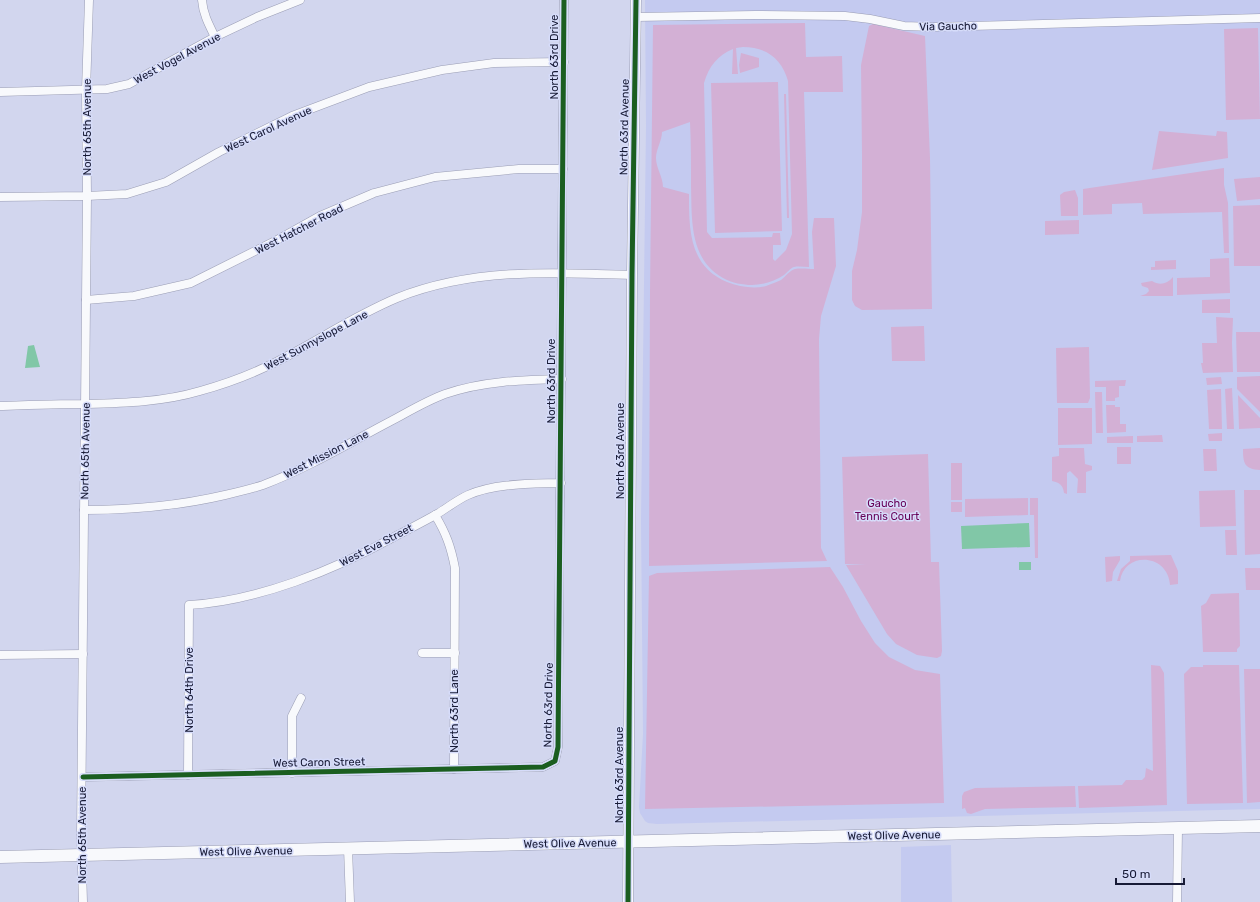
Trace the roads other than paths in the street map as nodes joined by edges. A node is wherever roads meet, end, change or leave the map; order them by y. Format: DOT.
graph roads {
  1 [pos="89,0"];
  2 [pos="202,0"];
  3 [pos="300,0"];
  4 [pos="564,0"];
  5 [pos="636,0"];
  6 [pos="636,17"];
  7 [pos="1260,18"];
  8 [pos="215,37"];
  9 [pos="564,62"];
  10 [pos="86,90"];
  11 [pos="0,92"];
  12 [pos="563,169"];
  13 [pos="87,196"];
  14 [pos="0,197"];
  15 [pos="561,273"];
  16 [pos="632,275"];
  17 [pos="86,300"];
  18 [pos="562,379"];
  19 [pos="85,404"];
  20 [pos="0,406"];
  21 [pos="560,483"];
  22 [pos="84,510"];
  23 [pos="435,515"];
  24 [pos="189,605"];
  25 [pos="455,652"];
  26 [pos="422,653"];
  27 [pos="83,654"];
  28 [pos="0,655"];
  29 [pos="301,698"];
  30 [pos="555,761"];
  31 [pos="454,769"];
  32 [pos="292,773"];
  33 [pos="188,775"];
  34 [pos="82,777"];
  35 [pos="1260,826"];
  36 [pos="1178,828"];
  37 [pos="628,842"];
  38 [pos="348,848"];
  39 [pos="81,855"];
  40 [pos="0,857"];
  41 [pos="83,902"];
  42 [pos="350,902"];
  43 [pos="628,902"];
  44 [pos="1177,902"];
  1 -- 10 [label="street, North 65th Avenue"];
  2 -- 8 [label="street"];
  3 -- 8 [label="street, West Vogel Avenue"];
  4 -- 9 [label="street, North 63rd Drive"];
  5 -- 6 [label="street, North 63rd Avenue"];
  6 -- 7 [label="street, Via Gaucho"];
  6 -- 16 [label="street, North 63rd Avenue"];
  8 -- 10 [label="street, West Vogel Avenue"];
  9 -- 12 [label="street, North 63rd Drive"];
  9 -- 13 [label="street, West Carol Avenue"];
  10 -- 11 [label="street, West Vogel Avenue"];
  10 -- 13 [label="street, North 65th Avenue"];
  12 -- 15 [label="street, North 63rd Drive"];
  12 -- 17 [label="street, West Hatcher Road"];
  13 -- 14 [label="street, West Carol Avenue"];
  13 -- 17 [label="street, North 65th Avenue"];
  15 -- 16 [label="street, West Sunnyslope Lane"];
  15 -- 18 [label="street, North 63rd Drive"];
  15 -- 19 [label="street, West Sunnyslope Lane"];
  16 -- 37 [label="street, North 63rd Avenue"];
  17 -- 19 [label="street, North 65th Avenue"];
  18 -- 21 [label="street, North 63rd Drive"];
  18 -- 22 [label="street, West Mission Lane"];
  19 -- 20 [label="street, West Sunnyslope Lane"];
  19 -- 22 [label="street, North 65th Avenue"];
  21 -- 23 [label="street, West Eva Street"];
  21 -- 30 [label="street, North 63rd Drive"];
  22 -- 27 [label="street, North 65th Avenue"];
  23 -- 24 [label="street, West Eva Street"];
  23 -- 25 [label="street, North 63rd Lane"];
  24 -- 33 [label="street, North 64th Drive"];
  25 -- 26 [label="street"];
  25 -- 31 [label="street, North 63rd Lane"];
  27 -- 28 [label="street"];
  27 -- 34 [label="street, North 65th Avenue"];
  29 -- 32 [label="street"];
  30 -- 31 [label="street, West Caron Street"];
  31 -- 32 [label="street, West Caron Street"];
  32 -- 33 [label="street, West Caron Street"];
  33 -- 34 [label="street, West Caron Street"];
  34 -- 39 [label="street, North 65th Avenue"];
  35 -- 36 [label="main road, West Olive Avenue"];
  36 -- 37 [label="main road, West Olive Avenue"];
  36 -- 44 [label="street"];
  37 -- 38 [label="main road, West Olive Avenue"];
  37 -- 43 [label="street, North 63rd Avenue"];
  38 -- 39 [label="main road, West Olive Avenue"];
  38 -- 42 [label="street"];
  39 -- 40 [label="main road, West Olive Avenue"];
  39 -- 41 [label="street, North 65th Avenue"];
}
